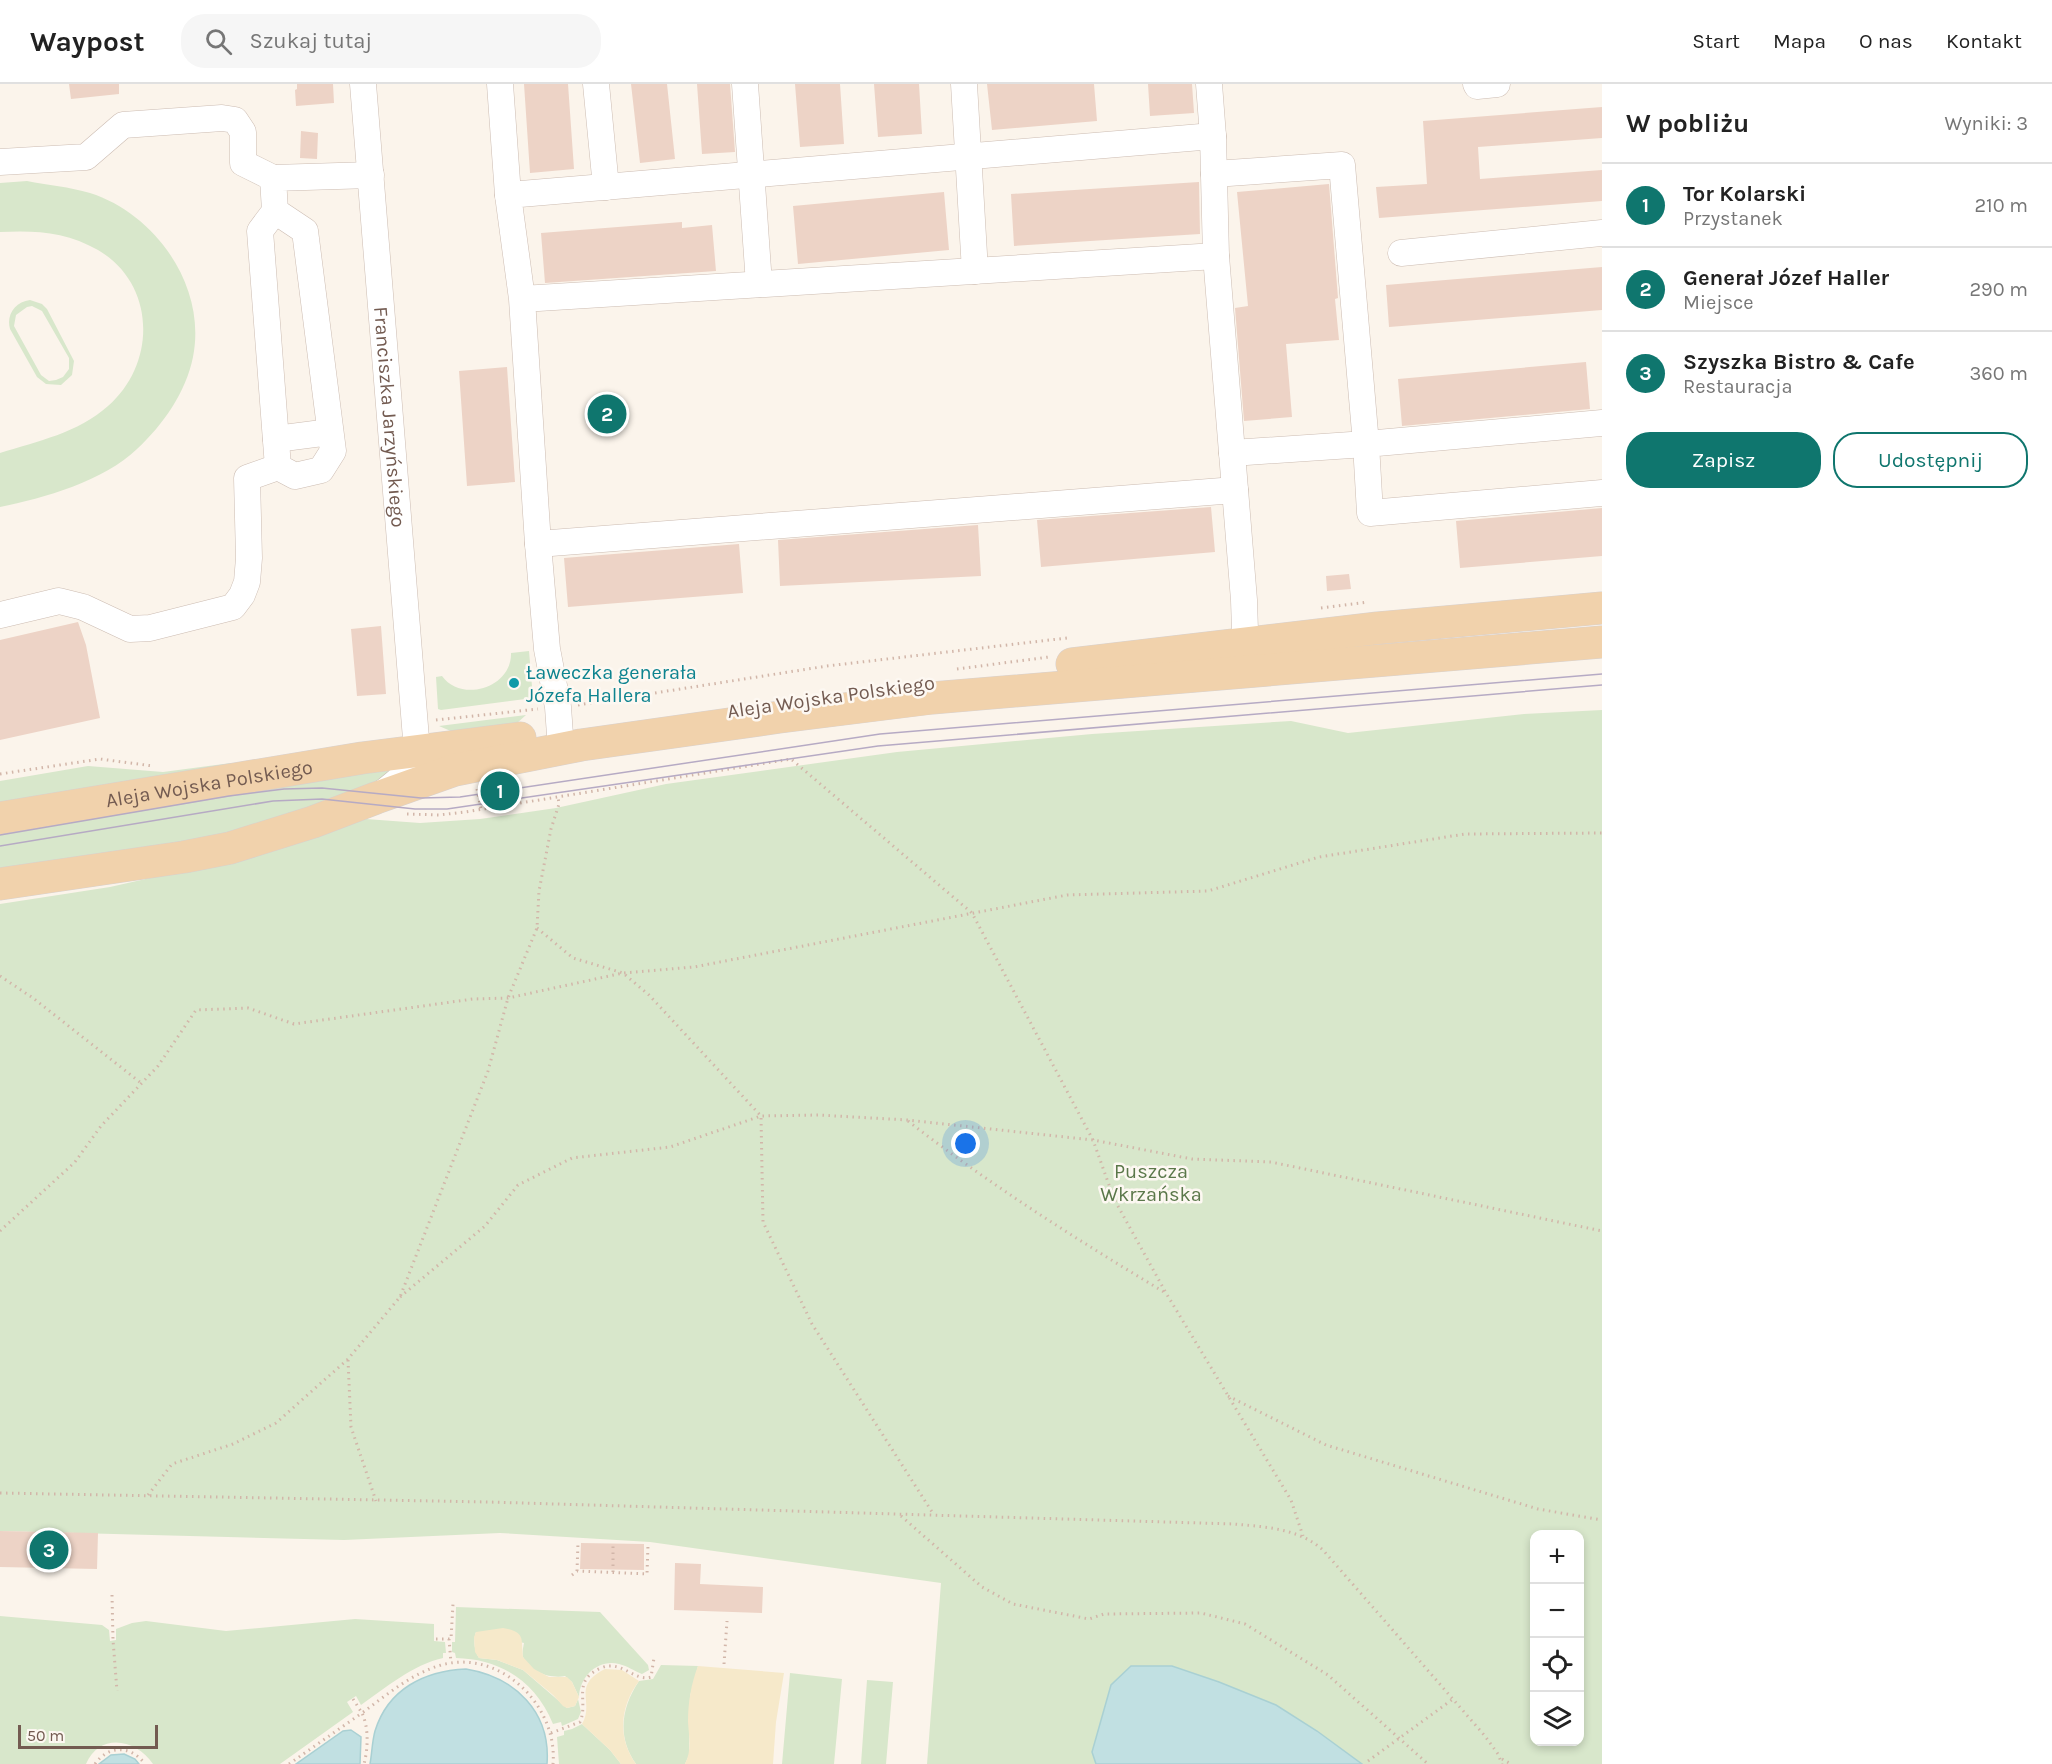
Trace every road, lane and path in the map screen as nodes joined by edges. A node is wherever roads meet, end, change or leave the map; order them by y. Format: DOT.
graph roads {
  1 [pos="363,84"];
  2 [pos="500,84"];
  3 [pos="596,84"];
  4 [pos="745,84"];
  5 [pos="964,84"];
  6 [pos="1209,84"];
  7 [pos="1476,84"];
  8 [pos="1497,84"];
  9 [pos="1213,136"];
  10 [pos="969,156"];
  11 [pos="0,162"];
  12 [pos="1214,174"];
  13 [pos="371,175"];
  14 [pos="750,175"];
  15 [pos="273,178"];
  16 [pos="606,187"];
  17 [pos="508,195"];
  18 [pos="275,211"];
  19 [pos="1602,233"];
  20 [pos="1401,253"];
  21 [pos="1216,256"];
  22 [pos="975,271"];
  23 [pos="759,284"];
  24 [pos="522,299"];
  25 [pos="1602,423"];
  26 [pos="330,432"];
  27 [pos="276,439"];
  28 [pos="1366,444"];
  29 [pos="1232,453"];
  30 [pos="278,466"];
  31 [pos="1235,490"];
  32 [pos="1602,493"];
  33 [pos="538,544"];
  34 [pos="1602,608"];
  35 [pos="0,615"];
  36 [pos="1378,628"];
  37 [pos="1602,642"];
  38 [pos="1058,656"];
  39 [pos="1246,657"];
  40 [pos="1382,661"];
  41 [pos="952,670"];
  42 [pos="436,720"];
  43 [pos="559,730"];
  44 [pos="417,751"];
  45 [pos="153,766"];
  46 [pos="0,774"];
  47 [pos="474,777"];
  48 [pos="558,797"];
  49 [pos="376,798"];
  50 [pos="481,809"];
  51 [pos="486,809"];
  52 [pos="0,818"];
  53 [pos="1602,833"];
  54 [pos="0,884"];
  55 [pos="972,913"];
  56 [pos="537,928"];
  57 [pos="623,973"];
  58 [pos="0,976"];
  59 [pos="507,998"];
  60 [pos="141,1083"];
  61 [pos="761,1116"];
  62 [pos="907,1120"];
  63 [pos="1093,1140"];
  64 [pos="0,1231"];
  65 [pos="1602,1231"];
  66 [pos="1166,1293"];
  67 [pos="400,1298"];
  68 [pos="348,1359"];
  69 [pos="1226,1395"];
  70 [pos="0,1493"];
  71 [pos="147,1496"];
  72 [pos="376,1501"];
  73 [pos="899,1514"];
  74 [pos="934,1515"];
  75 [pos="1602,1520"];
  76 [pos="1303,1536"];
  77 [pos="578,1543"];
  78 [pos="613,1544"];
  79 [pos="648,1545"];
  80 [pos="577,1571"];
  81 [pos="613,1572"];
  82 [pos="572,1575"];
  83 [pos="112,1595"];
  84 [pos="453,1604"];
  85 [pos="727,1621"];
  86 [pos="436,1639"];
  87 [pos="449,1639"];
  88 [pos="654,1658"];
  89 [pos="451,1663"];
  90 [pos="724,1664"];
  91 [pos="117,1691"];
  92 [pos="352,1699"];
  93 [pos="1453,1699"];
  94 [pos="363,1713"];
  95 [pos="551,1733"];
  96 [pos="1400,1738"];
  97 [pos="1500,1758"];
  98 [pos="1368,1761"];
  99 [pos="94,1764"];
  100 [pos="145,1764"];
  101 [pos="289,1764"];
  102 [pos="364,1764"];
  103 [pos="553,1764"];
  104 [pos="1428,1764"];
  105 [pos="1502,1764"];
  106 [pos="1511,1764"];
  1 -- 13 [label="street, Franciszka Jarzyńskiego"];
  2 -- 17 [label="street"];
  3 -- 16 [label="street"];
  4 -- 14 [label="street"];
  5 -- 10 [label="street"];
  6 -- 9 [label="street"];
  7 -- 8 [label="street"];
  9 -- 10 [label="street"];
  9 -- 12 [label="street"];
  10 -- 14 [label="street"];
  10 -- 22 [label="street"];
  11 -- 15 [label="street"];
  12 -- 21 [label="street"];
  12 -- 28 [label="street"];
  13 -- 15 [label="street"];
  13 -- 44 [label="street, Franciszka Jarzyńskiego"];
  14 -- 16 [label="street"];
  14 -- 23 [label="street"];
  15 -- 18 [label="street"];
  16 -- 17 [label="street"];
  17 -- 24 [label="street"];
  18 -- 26 [label="street"];
  18 -- 27 [label="street"];
  19 -- 20 [label="street"];
  21 -- 22 [label="street"];
  21 -- 29 [label="street"];
  22 -- 23 [label="street"];
  23 -- 24 [label="street"];
  24 -- 33 [label="street"];
  25 -- 28 [label="street"];
  26 -- 27 [label="street"];
  26 -- 30 [label="street"];
  27 -- 30 [label="street"];
  28 -- 29 [label="street"];
  28 -- 32 [label="street"];
  29 -- 31 [label="street"];
  30 -- 35 [label="street"];
  31 -- 33 [label="street"];
  31 -- 39 [label="street"];
  33 -- 43 [label="street"];
  34 -- 36 [label="main road, Aleja Wojska Polskiego"];
  36 -- 39 [label="main road, Aleja Wojska Polskiego"];
  36 -- 40 [label="street"];
  37 -- 40 [label="main road, Aleja Wojska Polskiego"];
  38 -- 41 [label="path"];
  39 -- 40 [label="main road, Aleja Wojska Polskiego"];
  39 -- 43 [label="main road, Aleja Wojska Polskiego"];
  42 -- 43 [label="path"];
  43 -- 44 [label="main road, Aleja Wojska Polskiego"];
  43 -- 47 [label="main road, Aleja Wojska Polskiego"];
  44 -- 47 [label="street, Aleja Wojska Polskiego"];
  44 -- 49 [label="street, Aleja Wojska Polskiego"];
  44 -- 52 [label="main road, Aleja Wojska Polskiego"];
  45 -- 46 [label="path"];
  47 -- 49 [label="main road, Aleja Wojska Polskiego"];
  47 -- 50 [label="path"];
  48 -- 51 [label="path"];
  48 -- 55 [label="path"];
  48 -- 56 [label="path"];
  49 -- 54 [label="main road, Aleja Wojska Polskiego"];
  53 -- 55 [label="path"];
  55 -- 57 [label="path"];
  55 -- 63 [label="path"];
  56 -- 57 [label="path"];
  56 -- 59 [label="path"];
  57 -- 59 [label="path"];
  57 -- 61 [label="path"];
  58 -- 60 [label="path"];
  59 -- 60 [label="path"];
  59 -- 67 [label="path"];
  60 -- 64 [label="path"];
  61 -- 62 [label="path"];
  61 -- 67 [label="path"];
  61 -- 74 [label="path"];
  62 -- 63 [label="path"];
  62 -- 66 [label="path"];
  63 -- 65 [label="path"];
  63 -- 66 [label="path"];
  66 -- 69 [label="path"];
  67 -- 68 [label="path"];
  68 -- 71 [label="path"];
  68 -- 72 [label="path"];
  69 -- 75 [label="path"];
  69 -- 76 [label="path"];
  70 -- 71 [label="path"];
  71 -- 72 [label="path"];
  72 -- 73 [label="path"];
  73 -- 74 [label="path"];
  73 -- 96 [label="path"];
  74 -- 76 [label="path"];
  76 -- 93 [label="path"];
  77 -- 80 [label="path"];
  78 -- 81 [label="path"];
  79 -- 81 [label="path"];
  80 -- 81 [label="path"];
  80 -- 82 [label="path"];
  83 -- 91 [label="path"];
  84 -- 87 [label="path"];
  85 -- 90 [label="path"];
  86 -- 87 [label="path"];
  87 -- 89 [label="path"];
  88 -- 95 [label="path"];
  89 -- 94 [label="path"];
  89 -- 95 [label="path"];
  92 -- 94 [label="path"];
  93 -- 96 [label="path"];
  93 -- 97 [label="path"];
  94 -- 101 [label="path"];
  94 -- 102 [label="path"];
  95 -- 103 [label="path"];
  96 -- 98 [label="path"];
  96 -- 104 [label="path"];
  97 -- 105 [label="path"];
  97 -- 106 [label="path"];
  99 -- 100 [label="path"];
}
